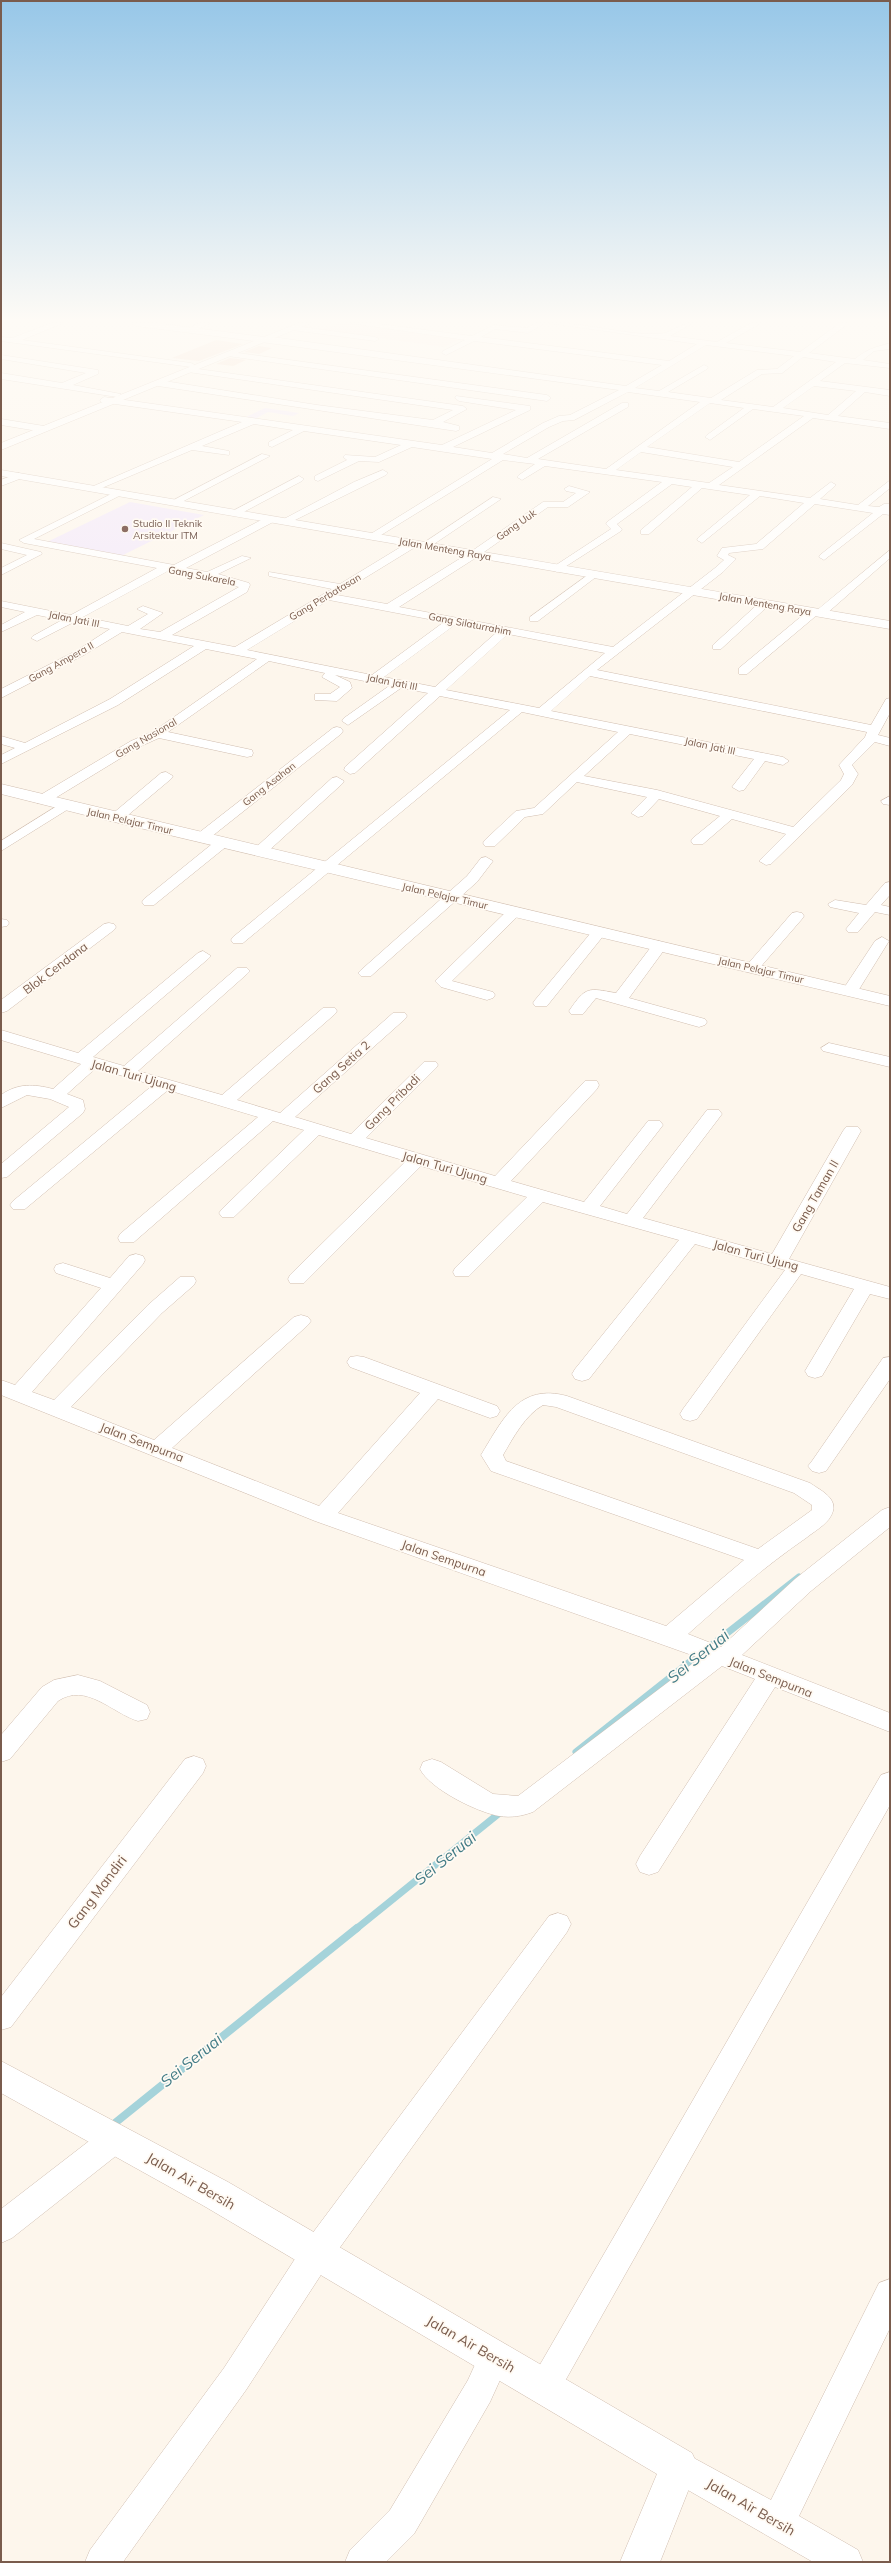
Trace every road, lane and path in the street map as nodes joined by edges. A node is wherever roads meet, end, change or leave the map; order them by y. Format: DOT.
graph roads {
  1 [pos="201,443"];
  2 [pos="275,443"];
  3 [pos="395,443"];
  4 [pos="453,443"];
  5 [pos="519,443"];
  6 [pos="560,443"];
  7 [pos="649,443"];
  8 [pos="773,443"];
  9 [pos="272,444"];
  10 [pos="483,444"];
  11 [pos="409,445"];
  12 [pos="191,447"];
  13 [pos="440,449"];
  14 [pos="639,449"];
  15 [pos="226,453"];
  16 [pos="465,453"];
  17 [pos="265,456"];
  18 [pos="348,457"];
  19 [pos="497,457"];
  20 [pos="358,458"];
  21 [pos="528,461"];
  22 [pos="543,463"];
  23 [pos="741,465"];
  24 [pos="595,470"];
  25 [pos="608,472"];
  26 [pos="1,473"];
  27 [pos="383,473"];
  28 [pos="19,476"];
  29 [pos="522,477"];
  30 [pos="299,478"];
  31 [pos="318,478"];
  32 [pos="670,481"];
  33 [pos="1,483"];
  34 [pos="889,484"];
  35 [pos="831,485"];
  36 [pos="699,486"];
  37 [pos="710,487"];
  38 [pos="94,488"];
  39 [pos="120,493"];
  40 [pos="757,494"];
  41 [pos="496,499"];
  42 [pos="175,502"];
  43 [pos="812,502"];
  44 [pos="890,504"];
  45 [pos="860,508"];
  46 [pos="886,512"];
  47 [pos="234,513"];
  48 [pos="271,519"];
  49 [pos="285,522"];
  50 [pos="645,532"];
  51 [pos="373,537"];
  52 [pos="702,540"];
  53 [pos="418,545"];
  54 [pos="1,546"];
  55 [pos="890,553"];
  56 [pos="473,554"];
  57 [pos="824,557"];
  58 [pos="246,558"];
  59 [pos="171,568"];
  60 [pos="557,569"];
  61 [pos="1,572"];
  62 [pos="273,574"];
  63 [pos="208,575"];
  64 [pos="592,575"];
  65 [pos="340,587"];
  66 [pos="693,592"];
  67 [pos="325,596"];
  68 [pos="1,604"];
  69 [pos="764,604"];
  70 [pos="389,608"];
  71 [pos="143,609"];
  72 [pos="36,611"];
  73 [pos="817,613"];
  74 [pos="72,618"];
  75 [pos="534,619"];
  76 [pos="453,621"];
  77 [pos="890,625"];
  78 [pos="1,629"];
  79 [pos="125,629"];
  80 [pos="506,630"];
  81 [pos="162,636"];
  82 [pos="37,638"];
  83 [pos="204,644"];
  84 [pos="717,647"];
  85 [pos="237,651"];
  86 [pos="614,651"];
  87 [pos="266,657"];
  88 [pos="335,671"];
  89 [pos="743,671"];
  90 [pos="588,672"];
  91 [pos="374,679"];
  92 [pos="399,684"];
  93 [pos="437,691"];
  94 [pos="1,694"];
  95 [pos="320,697"];
  96 [pos="890,702"];
  97 [pos="520,708"];
  98 [pos="542,712"];
  99 [pos="348,721"];
  100 [pos="628,729"];
  101 [pos="337,731"];
  102 [pos="158,734"];
  103 [pos="874,734"];
  104 [pos="1,740"];
  105 [pos="890,742"];
  106 [pos="27,747"];
  107 [pos="247,753"];
  108 [pos="762,756"];
  109 [pos="1,760"];
  110 [pos="783,761"];
  111 [pos="350,770"];
  112 [pos="166,776"];
  113 [pos="575,778"];
  114 [pos="337,781"];
  115 [pos="739,787"];
  116 [pos="1,789"];
  117 [pos="657,794"];
  118 [pos="42,800"];
  119 [pos="65,806"];
  120 [pos="638,813"];
  121 [pos="730,814"];
  122 [pos="116,818"];
  123 [pos="795,832"];
  124 [pos="200,838"];
  125 [pos="698,841"];
  126 [pos="222,843"];
  127 [pos="490,843"];
  128 [pos="1,847"];
  129 [pos="259,852"];
  130 [pos="486,861"];
  131 [pos="766,861"];
  132 [pos="327,867"];
  133 [pos="890,886"];
  134 [pos="450,897"];
  135 [pos="149,902"];
  136 [pos="835,904"];
  137 [pos="870,909"];
  138 [pos="890,911"];
  139 [pos="514,912"];
  140 [pos="797,916"];
  141 [pos="109,928"];
  142 [pos="853,929"];
  143 [pos="599,932"];
  144 [pos="238,940"];
  145 [pos="882,940"];
  146 [pos="659,946"];
  147 [pos="202,956"];
  148 [pos="752,968"];
  149 [pos="242,971"];
  150 [pos="366,973"];
  151 [pos="850,991"];
  152 [pos="487,994"];
  153 [pos="620,998"];
  154 [pos="890,1001"];
  155 [pos="541,1002"];
  156 [pos="1,1008"];
  157 [pos="329,1011"];
  158 [pos="577,1011"];
  159 [pos="399,1016"];
  160 [pos="699,1022"];
  161 [pos="1,1035"];
  162 [pos="829,1048"];
  163 [pos="87,1061"];
  164 [pos="890,1062"];
  165 [pos="430,1065"];
  166 [pos="127,1072"];
  167 [pos="165,1084"];
  168 [pos="591,1085"];
  169 [pos="56,1095"];
  170 [pos="225,1102"];
  171 [pos="1,1103"];
  172 [pos="713,1114"];
  173 [pos="276,1117"];
  174 [pos="654,1125"];
  175 [pos="315,1129"];
  176 [pos="852,1131"];
  177 [pos="354,1140"];
  178 [pos="418,1159"];
  179 [pos="1,1173"];
  180 [pos="499,1183"];
  181 [pos="539,1195"];
  182 [pos="19,1205"];
  183 [pos="588,1209"];
  184 [pos="228,1213"];
  185 [pos="631,1221"];
  186 [pos="127,1238"];
  187 [pos="690,1238"];
  188 [pos="136,1260"];
  189 [pos="778,1261"];
  190 [pos="797,1266"];
  191 [pos="63,1269"];
  192 [pos="462,1272"];
  193 [pos="296,1279"];
  194 [pos="187,1281"];
  195 [pos="115,1286"];
  196 [pos="865,1286"];
  197 [pos="890,1293"];
  198 [pos="301,1321"];
  199 [pos="357,1362"];
  200 [pos="890,1363"];
  201 [pos="815,1371"];
  202 [pos="582,1374"];
  203 [pos="435,1389"];
  204 [pos="10,1390"];
  205 [pos="56,1409"];
  206 [pos="490,1411"];
  207 [pos="690,1414"];
  208 [pos="158,1449"];
  209 [pos="819,1466"];
  210 [pos="890,1515"];
  211 [pos="323,1516"];
  212 [pos="761,1558"];
  213 [pos="675,1639"];
  214 [pos="727,1652"];
  215 [pos="769,1677"];
  216 [pos="138,1712"];
  217 [pos="890,1723"];
  218 [pos="1,1752"];
  219 [pos="194,1766"];
  220 [pos="432,1769"];
  221 [pos="890,1782"];
  222 [pos="649,1864"];
  223 [pos="558,1924"];
  224 [pos="1,2018"];
  225 [pos="1,2076"];
  226 [pos="108,2134"];
  227 [pos="1,2228"];
  228 [pos="317,2253"];
  229 [pos="890,2294"];
  230 [pos="494,2358"];
  231 [pos="545,2386"];
  232 [pos="679,2466"];
  233 [pos="778,2523"];
  234 [pos="102,2562"];
  235 [pos="362,2562"];
  236 [pos="640,2562"];
  237 [pos="846,2562"];
  1 -- 12 [label="street"];
  2 -- 9 [label="street"];
  3 -- 11 [label="street"];
  4 -- 13 [label="street"];
  5 -- 19 [label="street"];
  6 -- 21 [label="street"];
  7 -- 14 [label="street"];
  8 -- 23 [label="street"];
  10 -- 16 [label="street"];
  11 -- 13 [label="street"];
  11 -- 20 [label="street"];
  12 -- 15 [label="street"];
  12 -- 38 [label="street"];
  13 -- 16 [label="street"];
  14 -- 23 [label="street"];
  14 -- 25 [label="street"];
  16 -- 19 [label="street"];
  17 -- 42 [label="street"];
  18 -- 20 [label="street"];
  19 -- 21 [label="street"];
  19 -- 51 [label="street"];
  20 -- 31 [label="street"];
  21 -- 22 [label="street"];
  22 -- 24 [label="street"];
  22 -- 29 [label="street"];
  23 -- 37 [label="street"];
  24 -- 25 [label="street"];
  24 -- 56 [label="street, Gang Uuk"];
  25 -- 32 [label="street"];
  26 -- 28 [label="street, Jalan Menteng Raya"];
  27 -- 49 [label="street"];
  28 -- 33 [label="street"];
  28 -- 38 [label="street, Jalan Menteng Raya"];
  30 -- 47 [label="street"];
  32 -- 36 [label="street"];
  32 -- 60 [label="street"];
  34 -- 45 [label="street"];
  35 -- 43 [label="street"];
  36 -- 37 [label="street"];
  36 -- 50 [label="street"];
  37 -- 40 [label="street"];
  38 -- 39 [label="street, Jalan Menteng Raya"];
  39 -- 42 [label="street, Jalan Menteng Raya"];
  39 -- 59 [label="street"];
  40 -- 43 [label="street"];
  40 -- 52 [label="street"];
  41 -- 53 [label="street, Gang Perbatasan"];
  42 -- 47 [label="street, Jalan Menteng Raya"];
  43 -- 45 [label="street"];
  43 -- 66 [label="street"];
  44 -- 46 [label="street"];
  45 -- 46 [label="street"];
  46 -- 57 [label="street"];
  47 -- 48 [label="street, Jalan Menteng Raya"];
  48 -- 49 [label="street, Jalan Menteng Raya"];
  48 -- 59 [label="street"];
  49 -- 51 [label="street, Jalan Menteng Raya"];
  51 -- 53 [label="street, Jalan Menteng Raya"];
  53 -- 56 [label="street, Jalan Menteng Raya"];
  53 -- 65 [label="street, Gang Perbatasan"];
  54 -- 61 [label="street"];
  55 -- 73 [label="street"];
  56 -- 60 [label="street, Jalan Menteng Raya"];
  56 -- 70 [label="street, Gang Uuk"];
  58 -- 63 [label="street"];
  59 -- 63 [label="street, Gang Sukarela"];
  59 -- 74 [label="street, Gang Sukarela"];
  60 -- 64 [label="street, Jalan Menteng Raya"];
  62 -- 65 [label="street"];
  63 -- 81 [label="street, Gang Sukarela"];
  64 -- 66 [label="street, Jalan Menteng Raya"];
  64 -- 75 [label="street"];
  65 -- 67 [label="street, Gang Perbatasan"];
  66 -- 69 [label="street, Jalan Menteng Raya"];
  66 -- 86 [label="street"];
  67 -- 70 [label="street, Gang Silaturrahim"];
  67 -- 85 [label="street, Gang Perbatasan"];
  68 -- 72 [label="street, Jalan Jati III"];
  69 -- 73 [label="street, Jalan Menteng Raya"];
  69 -- 84 [label="street"];
  70 -- 76 [label="street, Gang Silaturrahim"];
  71 -- 79 [label="street, Gang Ampera II"];
  72 -- 74 [label="street, Jalan Jati III"];
  72 -- 78 [label="street"];
  73 -- 77 [label="street, Jalan Menteng Raya"];
  73 -- 89 [label="street"];
  74 -- 79 [label="street, Jalan Jati III"];
  74 -- 82 [label="street, Gang Sukarela"];
  76 -- 80 [label="street, Gang Silaturrahim"];
  76 -- 91 [label="street"];
  79 -- 81 [label="street, Jalan Jati III"];
  79 -- 94 [label="street, Gang Ampera II"];
  80 -- 86 [label="street, Gang Silaturrahim"];
  80 -- 93 [label="street"];
  81 -- 83 [label="street, Jalan Jati III"];
  83 -- 85 [label="street, Jalan Jati III"];
  83 -- 106 [label="street"];
  85 -- 87 [label="street, Jalan Jati III"];
  86 -- 90 [label="street"];
  87 -- 88 [label="street, Jalan Jati III"];
  87 -- 102 [label="street, Gang Nasional"];
  88 -- 91 [label="street, Jalan Jati III"];
  88 -- 95 [label="street"];
  90 -- 98 [label="street"];
  90 -- 103 [label="street"];
  91 -- 92 [label="street, Jalan Jati III"];
  92 -- 93 [label="street, Jalan Jati III"];
  92 -- 99 [label="street"];
  93 -- 97 [label="street, Jalan Jati III"];
  93 -- 111 [label="street"];
  96 -- 103 [label="street"];
  97 -- 98 [label="street, Jalan Jati III"];
  97 -- 132 [label="street"];
  98 -- 100 [label="street, Jalan Jati III"];
  100 -- 108 [label="street, Jalan Jati III"];
  100 -- 113 [label="street"];
  101 -- 124 [label="street, Gang Asahan"];
  102 -- 107 [label="street"];
  102 -- 118 [label="street, Gang Nasional"];
  103 -- 105 [label="street"];
  103 -- 123 [label="street"];
  104 -- 106 [label="street"];
  106 -- 109 [label="street"];
  108 -- 110 [label="street, Jalan Jati III"];
  108 -- 115 [label="street"];
  112 -- 122 [label="street"];
  113 -- 117 [label="street"];
  113 -- 127 [label="street"];
  114 -- 129 [label="street"];
  116 -- 118 [label="street, Jalan Pelajar Timur"];
  117 -- 120 [label="street"];
  117 -- 121 [label="street"];
  118 -- 119 [label="street, Jalan Pelajar Timur"];
  119 -- 122 [label="street, Jalan Pelajar Timur"];
  119 -- 128 [label="street"];
  121 -- 123 [label="street"];
  121 -- 125 [label="street"];
  122 -- 124 [label="street, Jalan Pelajar Timur"];
  123 -- 131 [label="street"];
  124 -- 126 [label="street, Jalan Pelajar Timur"];
  126 -- 129 [label="street, Jalan Pelajar Timur"];
  126 -- 135 [label="street"];
  129 -- 132 [label="street, Jalan Pelajar Timur"];
  130 -- 134 [label="street"];
  132 -- 134 [label="street, Jalan Pelajar Timur"];
  132 -- 144 [label="street"];
  133 -- 137 [label="street"];
  134 -- 139 [label="street, Jalan Pelajar Timur"];
  134 -- 150 [label="street"];
  136 -- 137 [label="street"];
  137 -- 138 [label="street"];
  137 -- 142 [label="street"];
  139 -- 143 [label="street, Jalan Pelajar Timur"];
  139 -- 152 [label="street"];
  140 -- 148 [label="street"];
  141 -- 156 [label="street, Blok Cendana"];
  143 -- 146 [label="street, Jalan Pelajar Timur"];
  143 -- 155 [label="street"];
  145 -- 151 [label="street"];
  146 -- 148 [label="street, Jalan Pelajar Timur"];
  146 -- 153 [label="street"];
  147 -- 163 [label="street"];
  148 -- 151 [label="street, Jalan Pelajar Timur"];
  149 -- 166 [label="street"];
  151 -- 154 [label="street, Jalan Pelajar Timur"];
  153 -- 158 [label="street"];
  153 -- 160 [label="street"];
  157 -- 170 [label="street"];
  159 -- 173 [label="street, Gang Setia 2"];
  161 -- 163 [label="street, Jalan Turi Ujung"];
  162 -- 164 [label="street"];
  163 -- 166 [label="street, Jalan Turi Ujung"];
  163 -- 169 [label="street"];
  165 -- 177 [label="street, Gang Pribadi"];
  166 -- 167 [label="street, Jalan Turi Ujung"];
  167 -- 170 [label="street, Jalan Turi Ujung"];
  167 -- 182 [label="street"];
  168 -- 180 [label="street"];
  169 -- 171 [label="street"];
  169 -- 179 [label="street"];
  170 -- 173 [label="street, Jalan Turi Ujung"];
  172 -- 185 [label="street"];
  173 -- 175 [label="street, Jalan Turi Ujung"];
  173 -- 186 [label="street, Gang Setia 2"];
  174 -- 183 [label="street"];
  175 -- 177 [label="street, Jalan Turi Ujung"];
  175 -- 184 [label="street"];
  176 -- 189 [label="street, Gang Taman II"];
  177 -- 178 [label="street, Jalan Turi Ujung"];
  178 -- 180 [label="street, Jalan Turi Ujung"];
  178 -- 193 [label="street"];
  180 -- 181 [label="street, Jalan Turi Ujung"];
  181 -- 183 [label="street, Jalan Turi Ujung"];
  181 -- 192 [label="street"];
  183 -- 185 [label="street, Jalan Turi Ujung"];
  185 -- 187 [label="street, Jalan Turi Ujung"];
  187 -- 189 [label="street, Jalan Turi Ujung"];
  187 -- 202 [label="street"];
  188 -- 195 [label="street"];
  189 -- 190 [label="street, Jalan Turi Ujung"];
  190 -- 196 [label="street, Jalan Turi Ujung"];
  190 -- 207 [label="street"];
  191 -- 195 [label="street"];
  194 -- 205 [label="street"];
  195 -- 204 [label="street"];
  196 -- 197 [label="street, Jalan Turi Ujung"];
  196 -- 201 [label="street"];
  198 -- 208 [label="street"];
  199 -- 203 [label="street"];
  200 -- 209 [label="street"];
  203 -- 206 [label="street"];
  203 -- 211 [label="street"];
  204 -- 205 [label="street, Jalan Sempurna"];
  205 -- 208 [label="street, Jalan Sempurna"];
  208 -- 211 [label="street, Jalan Sempurna"];
  210 -- 214 [label="street"];
  211 -- 213 [label="street, Jalan Sempurna"];
  212 -- 212 [label="street"];
  212 -- 213 [label="street"];
  213 -- 214 [label="street, Jalan Sempurna"];
  214 -- 215 [label="street, Jalan Sempurna"];
  214 -- 220 [label="street"];
  215 -- 217 [label="street, Jalan Sempurna"];
  215 -- 222 [label="street"];
  216 -- 218 [label="street"];
  219 -- 224 [label="street, Gang Mandiri"];
  221 -- 231 [label="street"];
  223 -- 228 [label="street"];
  225 -- 226 [label="street, Jalan Air Bersih"];
  226 -- 227 [label="street"];
  226 -- 228 [label="street, Jalan Air Bersih"];
  228 -- 230 [label="street, Jalan Air Bersih"];
  228 -- 234 [label="street"];
  229 -- 233 [label="street"];
  230 -- 231 [label="street, Jalan Air Bersih"];
  230 -- 235 [label="street"];
  231 -- 232 [label="street, Jalan Air Bersih"];
  232 -- 233 [label="street, Jalan Air Bersih"];
  232 -- 236 [label="street"];
  233 -- 237 [label="street, Jalan Air Bersih"];
}
